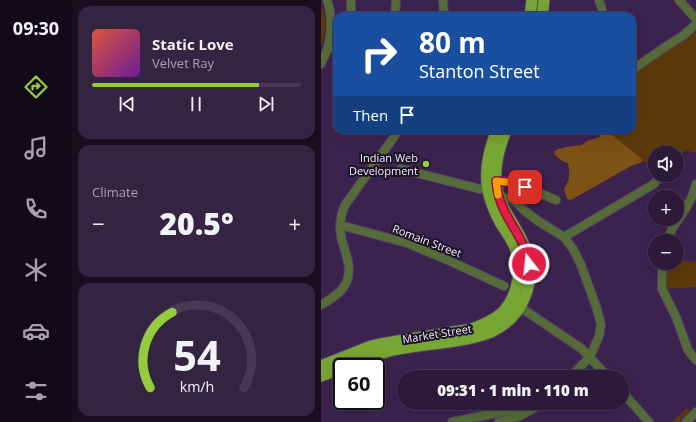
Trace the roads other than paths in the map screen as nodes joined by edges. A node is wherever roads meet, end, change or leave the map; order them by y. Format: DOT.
graph roads {
  1 [pos="327,0"];
  2 [pos="351,0"];
  3 [pos="395,0"];
  4 [pos="443,0"];
  5 [pos="532,0"];
  6 [pos="544,0"];
  7 [pos="599,0"];
  8 [pos="679,0"];
  9 [pos="351,12"];
  10 [pos="395,12"];
  11 [pos="444,12"];
  12 [pos="530,12"];
  13 [pos="542,12"];
  14 [pos="602,12"];
  15 [pos="696,19"];
  16 [pos="696,24"];
  17 [pos="328,47"];
  18 [pos="333,48"];
  19 [pos="321,64"];
  20 [pos="636,67"];
  21 [pos="396,134"];
  22 [pos="495,134"];
  23 [pos="505,134"];
  24 [pos="401,169"];
  25 [pos="656,182"];
  26 [pos="696,184"];
  27 [pos="492,185"];
  28 [pos="498,196"];
  29 [pos="556,200"];
  30 [pos="340,225"];
  31 [pos="670,234"];
  32 [pos="564,237"];
  33 [pos="661,270"];
  34 [pos="504,286"];
  35 [pos="321,305"];
  36 [pos="521,307"];
  37 [pos="589,356"];
  38 [pos="366,358"];
  39 [pos="696,360"];
  40 [pos="321,366"];
  41 [pos="576,370"];
  42 [pos="602,370"];
  43 [pos="333,371"];
  44 [pos="321,376"];
  45 [pos="629,400"];
  46 [pos="512,410"];
  47 [pos="531,410"];
  48 [pos="696,412"];
  49 [pos="452,422"];
  50 [pos="499,422"];
  51 [pos="649,422"];
  52 [pos="686,422"];
  1 -- 17 [label="street"];
  2 -- 9 [label="street"];
  3 -- 10 [label="street"];
  4 -- 11 [label="street"];
  5 -- 12 [label="main road"];
  6 -- 13 [label="main road"];
  7 -- 14 [label="street"];
  8 -- 15 [label="street"];
  16 -- 20 [label="street"];
  17 -- 18 [label="street"];
  17 -- 19 [label="street"];
  21 -- 30 [label="street"];
  22 -- 27 [label="main road, Market Street"];
  23 -- 27 [label="main road, Market Street"];
  24 -- 27 [label="street"];
  25 -- 32 [label="street"];
  26 -- 31 [label="street"];
  27 -- 28 [label="main road, Market Street"];
  27 -- 29 [label="street"];
  27 -- 40 [label="main road, Market Street"];
  28 -- 32 [label="street"];
  28 -- 36 [label="main road, Market Street"];
  30 -- 34 [label="street, Romain Street"];
  30 -- 35 [label="street"];
  32 -- 37 [label="street"];
  33 -- 39 [label="street"];
  36 -- 37 [label="street"];
  36 -- 38 [label="main road, Market Street"];
  37 -- 41 [label="street"];
  37 -- 42 [label="street"];
  43 -- 44 [label="main road, Market Street"];
  45 -- 51 [label="street"];
  46 -- 49 [label="street"];
  47 -- 50 [label="street"];
  48 -- 52 [label="street"];
}
